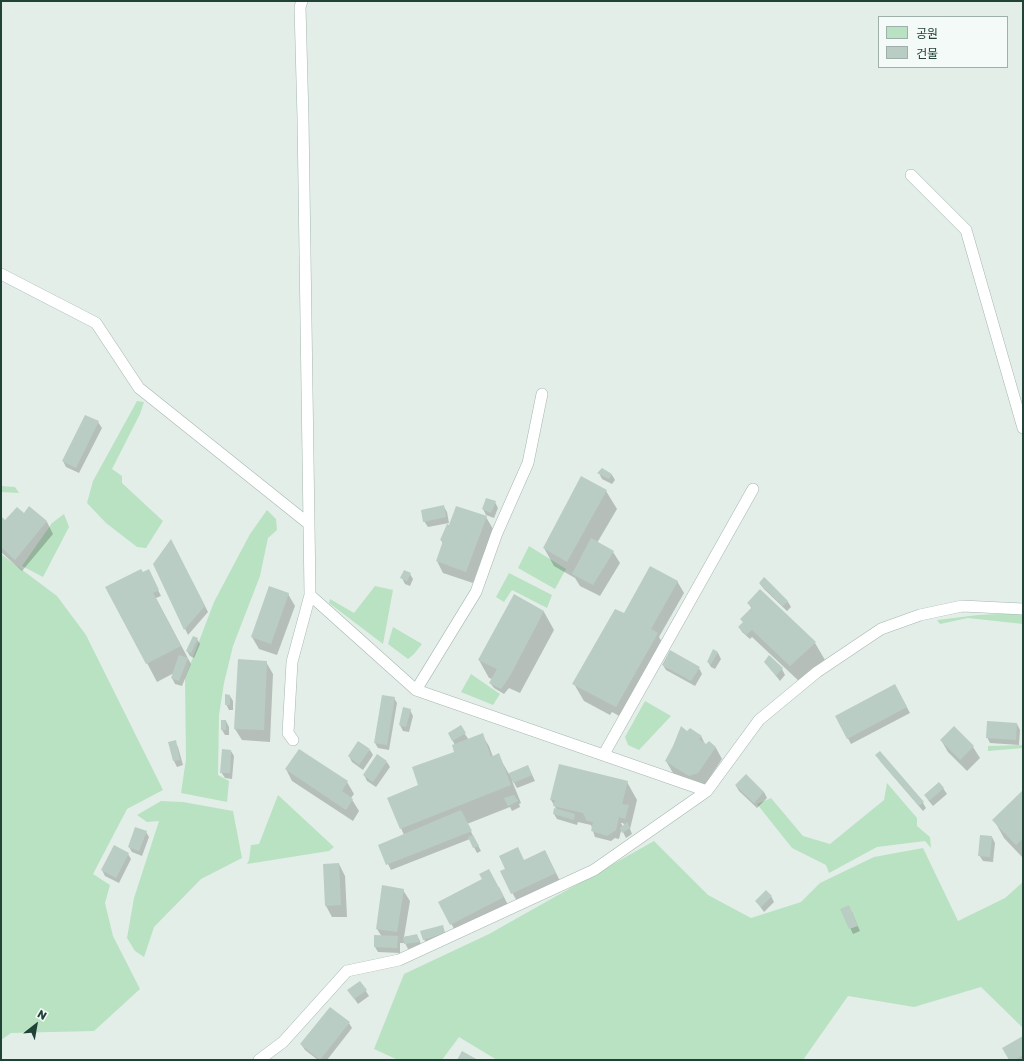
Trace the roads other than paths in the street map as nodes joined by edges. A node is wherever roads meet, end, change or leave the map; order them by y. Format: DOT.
graph roads {
  1 [pos="302,1"];
  2 [pos="911,175"];
  3 [pos="1,274"];
  4 [pos="542,394"];
  5 [pos="1023,428"];
  6 [pos="753,489"];
  7 [pos="310,524"];
  8 [pos="310,595"];
  9 [pos="1023,610"];
  10 [pos="416,690"];
  11 [pos="293,740"];
  12 [pos="604,754"];
  13 [pos="707,790"];
  14 [pos="259,1060"];
  1 -- 7 [label="lane"];
  2 -- 5 [label="lane"];
  3 -- 7 [label="lane"];
  4 -- 10 [label="lane"];
  6 -- 12 [label="lane"];
  7 -- 8 [label="lane"];
  8 -- 10 [label="lane"];
  8 -- 11 [label="lane"];
  9 -- 13 [label="lane"];
  10 -- 12 [label="lane"];
  12 -- 13 [label="lane"];
  13 -- 14 [label="lane"];
}
